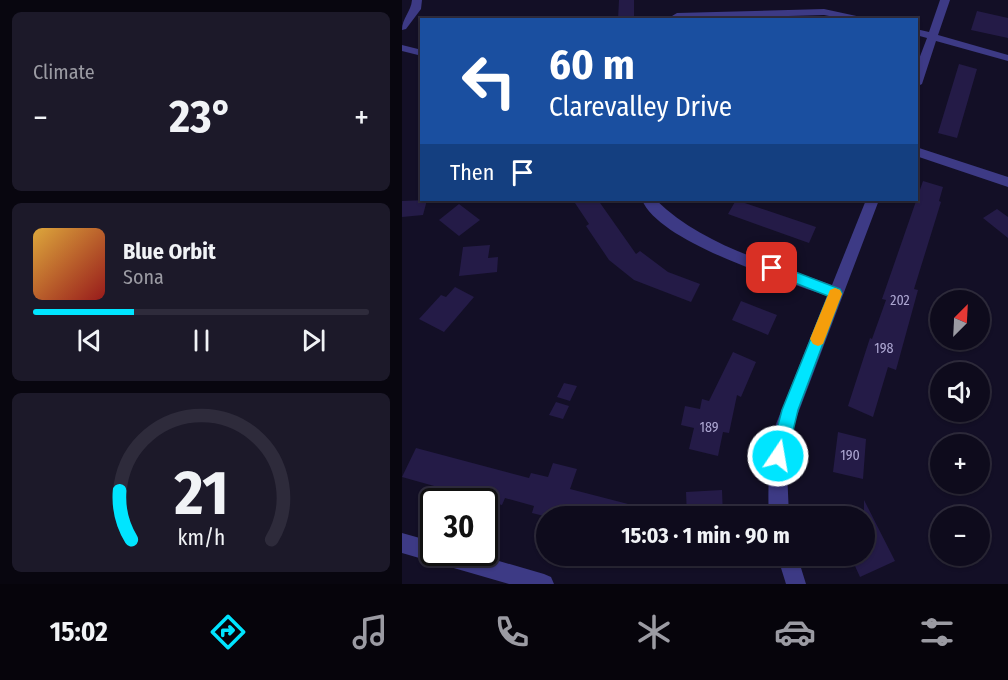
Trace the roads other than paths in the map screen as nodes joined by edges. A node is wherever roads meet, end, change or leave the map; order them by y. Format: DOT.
graph roads {
  1 [pos="417,0"];
  2 [pos="945,0"];
  3 [pos="677,16"];
  4 [pos="858,18"];
  5 [pos="402,27"];
  6 [pos="918,33"];
  7 [pos="934,37"];
  8 [pos="402,48"];
  9 [pos="420,52"];
  10 [pos="1008,58"];
  11 [pos="918,79"];
  12 [pos="918,152"];
  13 [pos="1008,182"];
  14 [pos="649,201"];
  15 [pos="872,201"];
  16 [pos="836,293"];
  17 [pos="778,506"];
  18 [pos="402,543"];
  19 [pos="420,548"];
  20 [pos="482,566"];
  21 [pos="791,566"];
  22 [pos="544,584"];
  23 [pos="796,584"];
  1 -- 5 [label="street"];
  2 -- 7 [label="street"];
  3 -- 4 [label="street"];
  6 -- 7 [label="street"];
  7 -- 10 [label="street"];
  7 -- 11 [label="street"];
  8 -- 9 [label="street"];
  12 -- 13 [label="street"];
  14 -- 16 [label="street"];
  15 -- 16 [label="street"];
  16 -- 17 [label="street"];
  18 -- 19 [label="street"];
  20 -- 22 [label="street"];
  21 -- 23 [label="street"];
}
